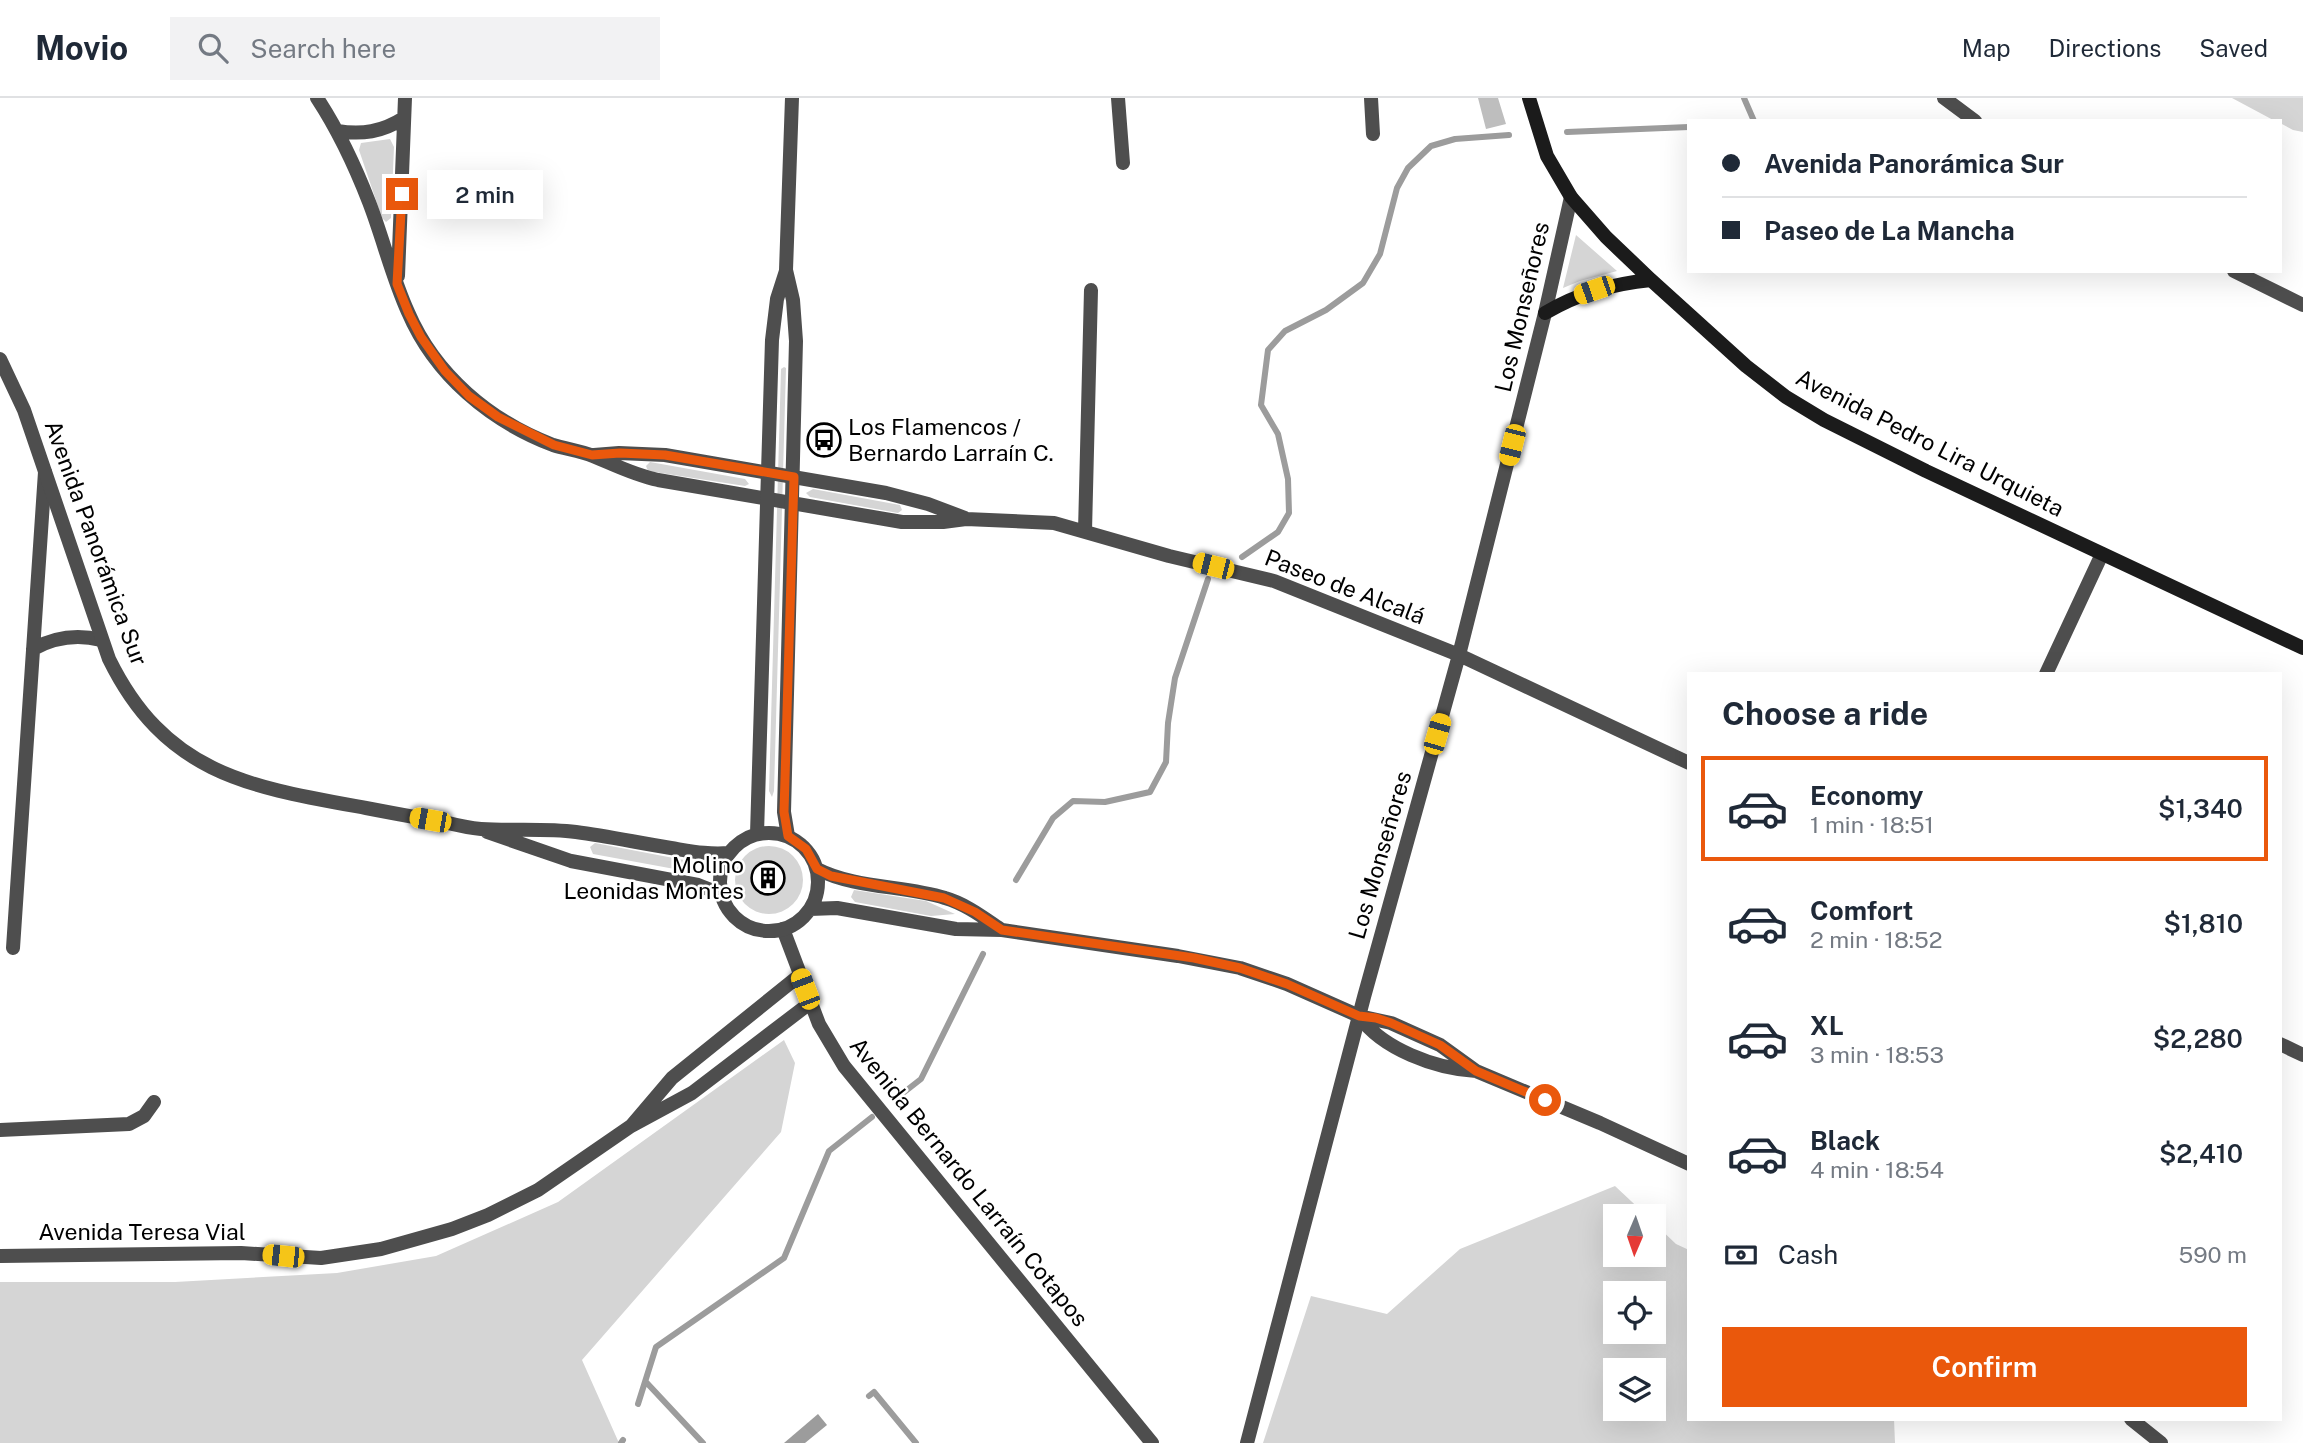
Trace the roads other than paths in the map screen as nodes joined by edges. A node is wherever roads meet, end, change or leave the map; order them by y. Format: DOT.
graph roads {
  1 [pos="317,98"];
  2 [pos="405,98"];
  3 [pos="792,98"];
  4 [pos="1118,98"];
  5 [pos="1371,98"];
  6 [pos="1529,98"];
  7 [pos="1944,98"];
  8 [pos="404,118"];
  9 [pos="1972,119"];
  10 [pos="337,131"];
  11 [pos="1373,134"];
  12 [pos="1124,163"];
  13 [pos="1571,197"];
  14 [pos="786,270"];
  15 [pos="2238,273"];
  16 [pos="1651,280"];
  17 [pos="397,284"];
  18 [pos="1091,290"];
  19 [pos="2303,305"];
  20 [pos="1545,313"];
  21 [pos="0,359"];
  22 [pos="592,455"];
  23 [pos="45,472"];
  24 [pos="767,472"];
  25 [pos="794,477"];
  26 [pos="766,499"];
  27 [pos="793,504"];
  28 [pos="966,519"];
  29 [pos="1085,531"];
  30 [pos="2102,554"];
  31 [pos="101,640"];
  32 [pos="762,647"];
  33 [pos="789,648"];
  34 [pos="2303,648"];
  35 [pos="33,649"];
  36 [pos="1459,655"];
  37 [pos="2047,672"];
  38 [pos="1687,762"];
  39 [pos="480,829"];
  40 [pos="757,834"];
  41 [pos="788,836"];
  42 [pos="729,853"];
  43 [pos="817,869"];
  44 [pos="721,894"];
  45 [pos="810,909"];
  46 [pos="783,929"];
  47 [pos="1002,930"];
  48 [pos="13,948"];
  49 [pos="800,975"];
  50 [pos="810,1003"];
  51 [pos="1359,1016"];
  52 [pos="2282,1045"];
  53 [pos="2303,1055"];
  54 [pos="154,1102"];
  55 [pos="631,1126"];
  56 [pos="0,1130"];
  57 [pos="1687,1163"];
  58 [pos="0,1256"];
  59 [pos="2135,1423"];
  60 [pos="1152,1443"];
  61 [pos="1247,1443"];
  62 [pos="2143,1443"];
  63 [pos="2161,1443"];
  1 -- 10 [label="street, Paseo de Alcalá"];
  2 -- 8 [label="street"];
  3 -- 14 [label="street"];
  4 -- 12 [label="street"];
  5 -- 11 [label="street"];
  6 -- 13 [label="main road, Avenida Pedro Lira Urquieta"];
  7 -- 9 [label="street"];
  8 -- 10 [label="street"];
  8 -- 17 [label="street"];
  10 -- 17 [label="street, Paseo de Alcalá"];
  13 -- 16 [label="main road, Avenida Pedro Lira Urquieta"];
  13 -- 20 [label="street, Los Monseñores"];
  14 -- 24 [label="street"];
  14 -- 25 [label="street"];
  15 -- 19 [label="street"];
  16 -- 20 [label="main road"];
  16 -- 30 [label="main road, Avenida Pedro Lira Urquieta"];
  17 -- 22 [label="street, Paseo de Alcalá"];
  18 -- 29 [label="street"];
  20 -- 36 [label="street, Los Monseñores"];
  21 -- 23 [label="street, Avenida Panorámica Sur"];
  22 -- 24 [label="street, Paseo de Alcalá"];
  22 -- 26 [label="street, Paseo de Alcalá"];
  23 -- 31 [label="street, Avenida Panorámica Sur"];
  23 -- 35 [label="street"];
  24 -- 25 [label="street, Paseo de Alcalá"];
  24 -- 26 [label="street"];
  25 -- 27 [label="street"];
  25 -- 28 [label="street, Paseo de Alcalá"];
  26 -- 27 [label="street, Paseo de Alcalá"];
  26 -- 32 [label="street"];
  27 -- 28 [label="street, Paseo de Alcalá"];
  27 -- 33 [label="street"];
  28 -- 29 [label="street, Paseo de Alcalá"];
  29 -- 36 [label="street, Paseo de Alcalá"];
  30 -- 34 [label="main road, Avenida Pedro Lira Urquieta"];
  30 -- 37 [label="street"];
  31 -- 35 [label="street"];
  31 -- 39 [label="street, Avenida Panorámica Sur"];
  32 -- 33 [label="street"];
  32 -- 40 [label="street"];
  33 -- 41 [label="street"];
  35 -- 48 [label="street"];
  36 -- 38 [label="street, Paseo de Alcalá"];
  36 -- 51 [label="street, Los Monseñores"];
  39 -- 42 [label="street, Avenida Panorámica Sur"];
  39 -- 44 [label="street, Avenida Panorámica Sur"];
  40 -- 41 [label="street"];
  40 -- 42 [label="street"];
  41 -- 43 [label="street"];
  42 -- 44 [label="street"];
  43 -- 45 [label="street"];
  43 -- 47 [label="street"];
  44 -- 46 [label="street"];
  45 -- 46 [label="street"];
  45 -- 47 [label="street"];
  46 -- 49 [label="street, Avenida Bernardo Larraín Cotapos"];
  47 -- 51 [label="street"];
  49 -- 50 [label="street, Avenida Bernardo Larraín Cotapos"];
  49 -- 55 [label="street, Avenida Teresa Vial"];
  50 -- 55 [label="street, Avenida Teresa Vial"];
  50 -- 60 [label="street, Avenida Bernardo Larraín Cotapos"];
  51 -- 57 [label="street"];
  51 -- 61 [label="street, Los Monseñores"];
  52 -- 53 [label="street"];
  54 -- 56 [label="street"];
  55 -- 58 [label="street, Avenida Teresa Vial"];
  59 -- 62 [label="street"];
  59 -- 63 [label="street"];
}
